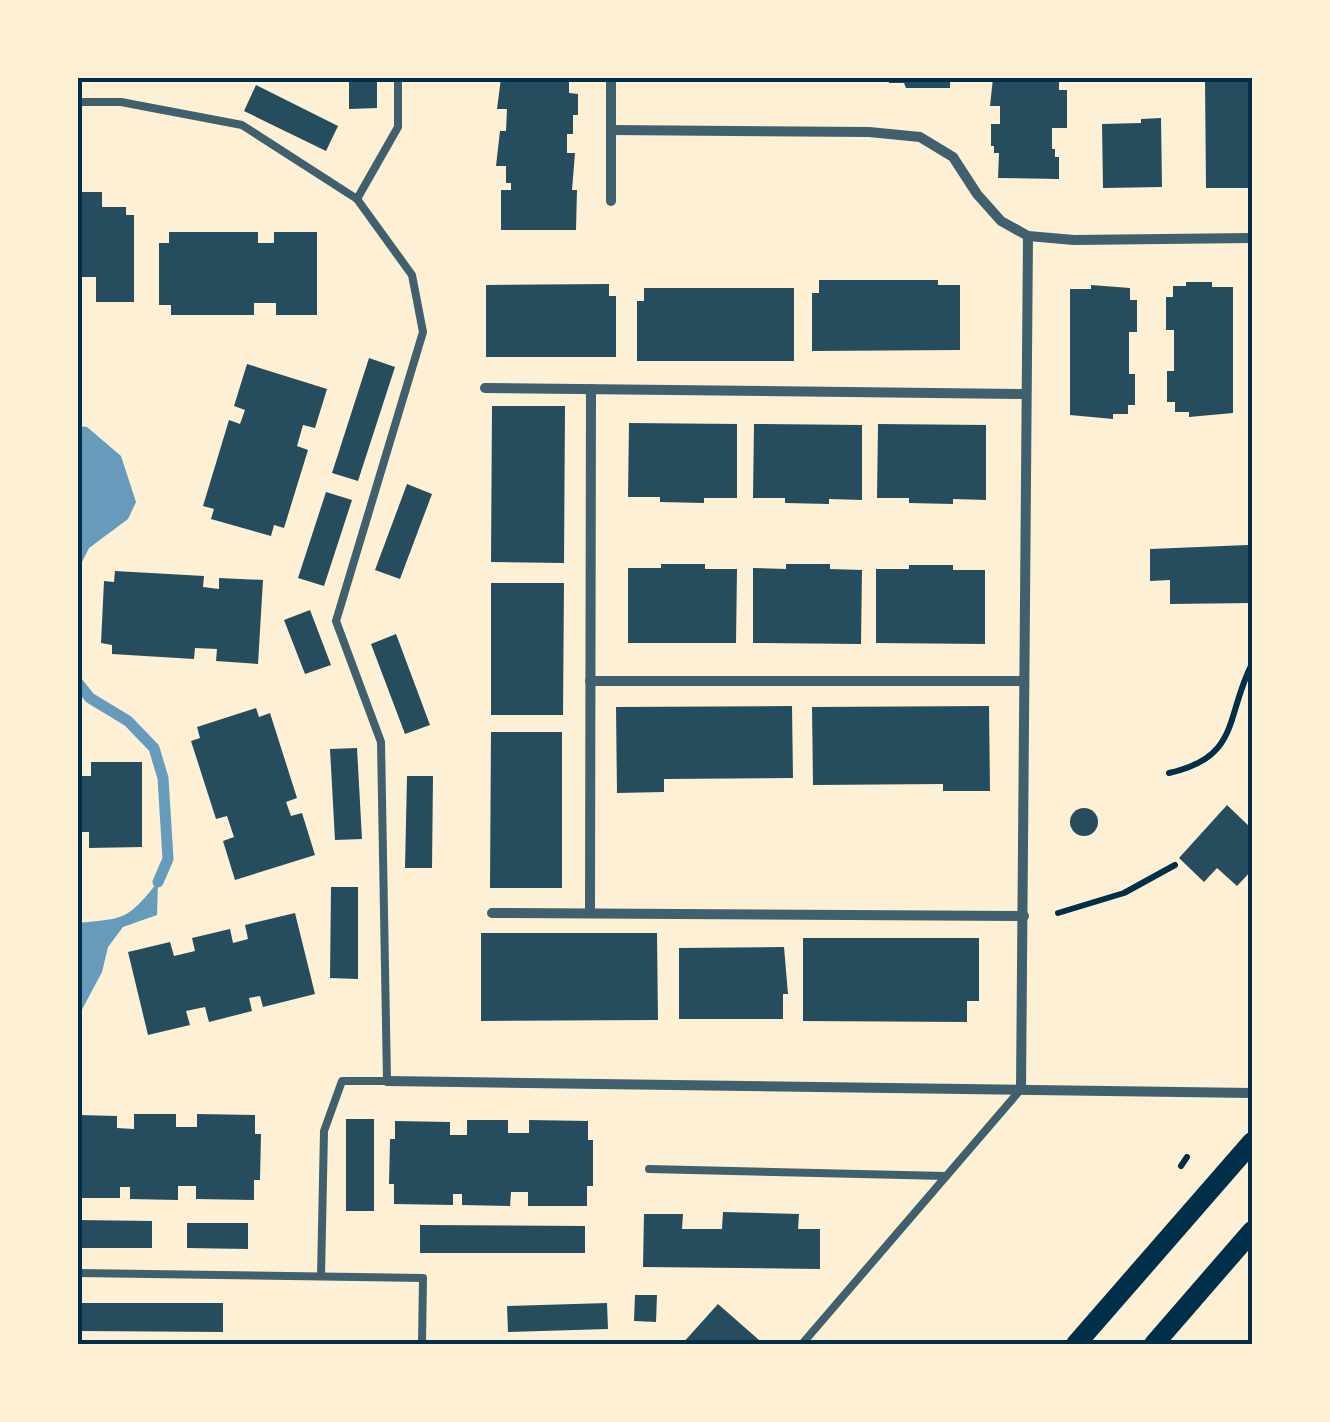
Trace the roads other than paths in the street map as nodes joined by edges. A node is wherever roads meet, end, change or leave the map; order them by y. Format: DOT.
graph roads {
  1 [pos="398,78"];
  2 [pos="611,78"];
  3 [pos="78,102"];
  4 [pos="611,130"];
  5 [pos="357,199"];
  6 [pos="611,200"];
  7 [pos="1028,236"];
  8 [pos="1252,238"];
  9 [pos="485,388"];
  10 [pos="591,389"];
  11 [pos="1026,394"];
  12 [pos="1024,680"];
  13 [pos="590,681"];
  14 [pos="492,913"];
  15 [pos="590,913"];
  16 [pos="1024,916"];
  17 [pos="387,1082"];
  18 [pos="1021,1089"];
  19 [pos="1252,1093"];
  20 [pos="1252,1142"];
  21 [pos="649,1169"];
  22 [pos="946,1176"];
  23 [pos="1252,1232"];
  24 [pos="78,1273"];
  25 [pos="322,1276"];
  26 [pos="422,1344"];
  27 [pos="802,1344"];
  28 [pos="1076,1344"];
  29 [pos="1154,1344"];
  1 -- 5 [label="lane"];
  2 -- 4 [label="street"];
  3 -- 5 [label="lane"];
  4 -- 6 [label="street"];
  4 -- 7 [label="street"];
  5 -- 17 [label="lane"];
  7 -- 8 [label="street"];
  7 -- 11 [label="street"];
  9 -- 10 [label="street"];
  10 -- 11 [label="street"];
  10 -- 13 [label="street"];
  11 -- 12 [label="street"];
  12 -- 13 [label="street"];
  12 -- 16 [label="street"];
  13 -- 15 [label="street"];
  14 -- 15 [label="street"];
  15 -- 16 [label="street"];
  16 -- 18 [label="street"];
  17 -- 18 [label="street"];
  17 -- 25 [label="lane"];
  18 -- 19 [label="street"];
  18 -- 22 [label="lane"];
  20 -- 28 [label="main road"];
  21 -- 22 [label="lane"];
  22 -- 27 [label="lane"];
  23 -- 29 [label="main road"];
  24 -- 25 [label="lane"];
  25 -- 26 [label="lane"];
}
